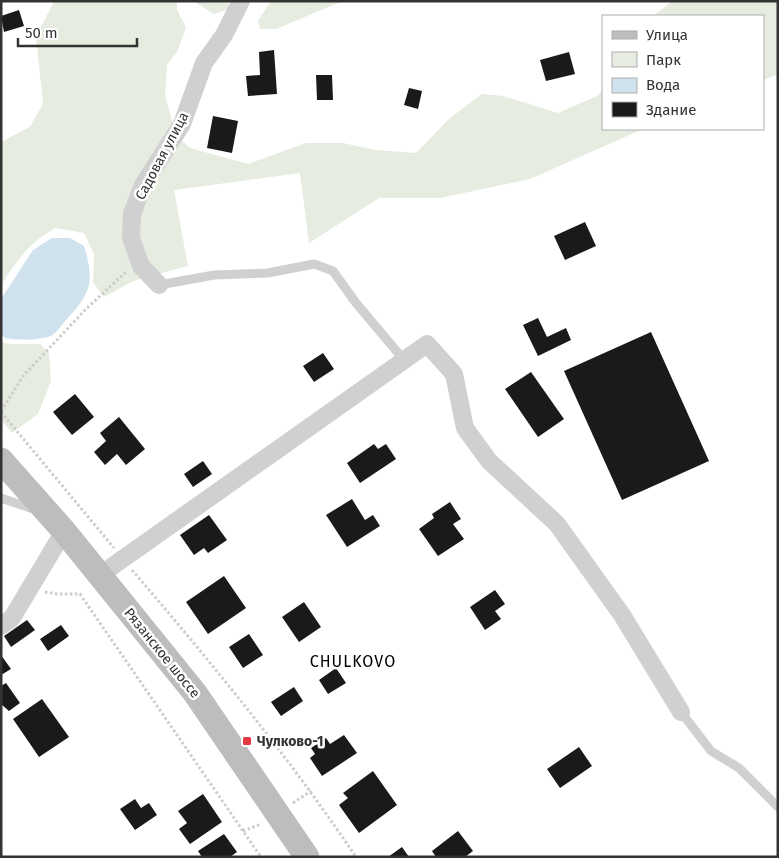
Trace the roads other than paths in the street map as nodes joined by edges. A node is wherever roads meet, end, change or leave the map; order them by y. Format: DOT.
graph roads {
  1 [pos="241,1"];
  2 [pos="159,285"];
  3 [pos="404,360"];
  4 [pos="1,460"];
  5 [pos="1,498"];
  6 [pos="56,523"];
  7 [pos="100,575"];
  8 [pos="1,626"];
  9 [pos="681,712"];
  10 [pos="778,807"];
  11 [pos="307,857"];
  1 -- 2 [label="street, Садовая улица"];
  2 -- 3 [label="lane"];
  3 -- 7 [label="street"];
  3 -- 9 [label="street"];
  4 -- 6 [label="main road, Рязанское шоссе"];
  5 -- 6 [label="lane"];
  6 -- 7 [label="main road, Рязанское шоссе"];
  6 -- 8 [label="street"];
  7 -- 11 [label="main road, Рязанское шоссе"];
  9 -- 10 [label="lane"];
}
